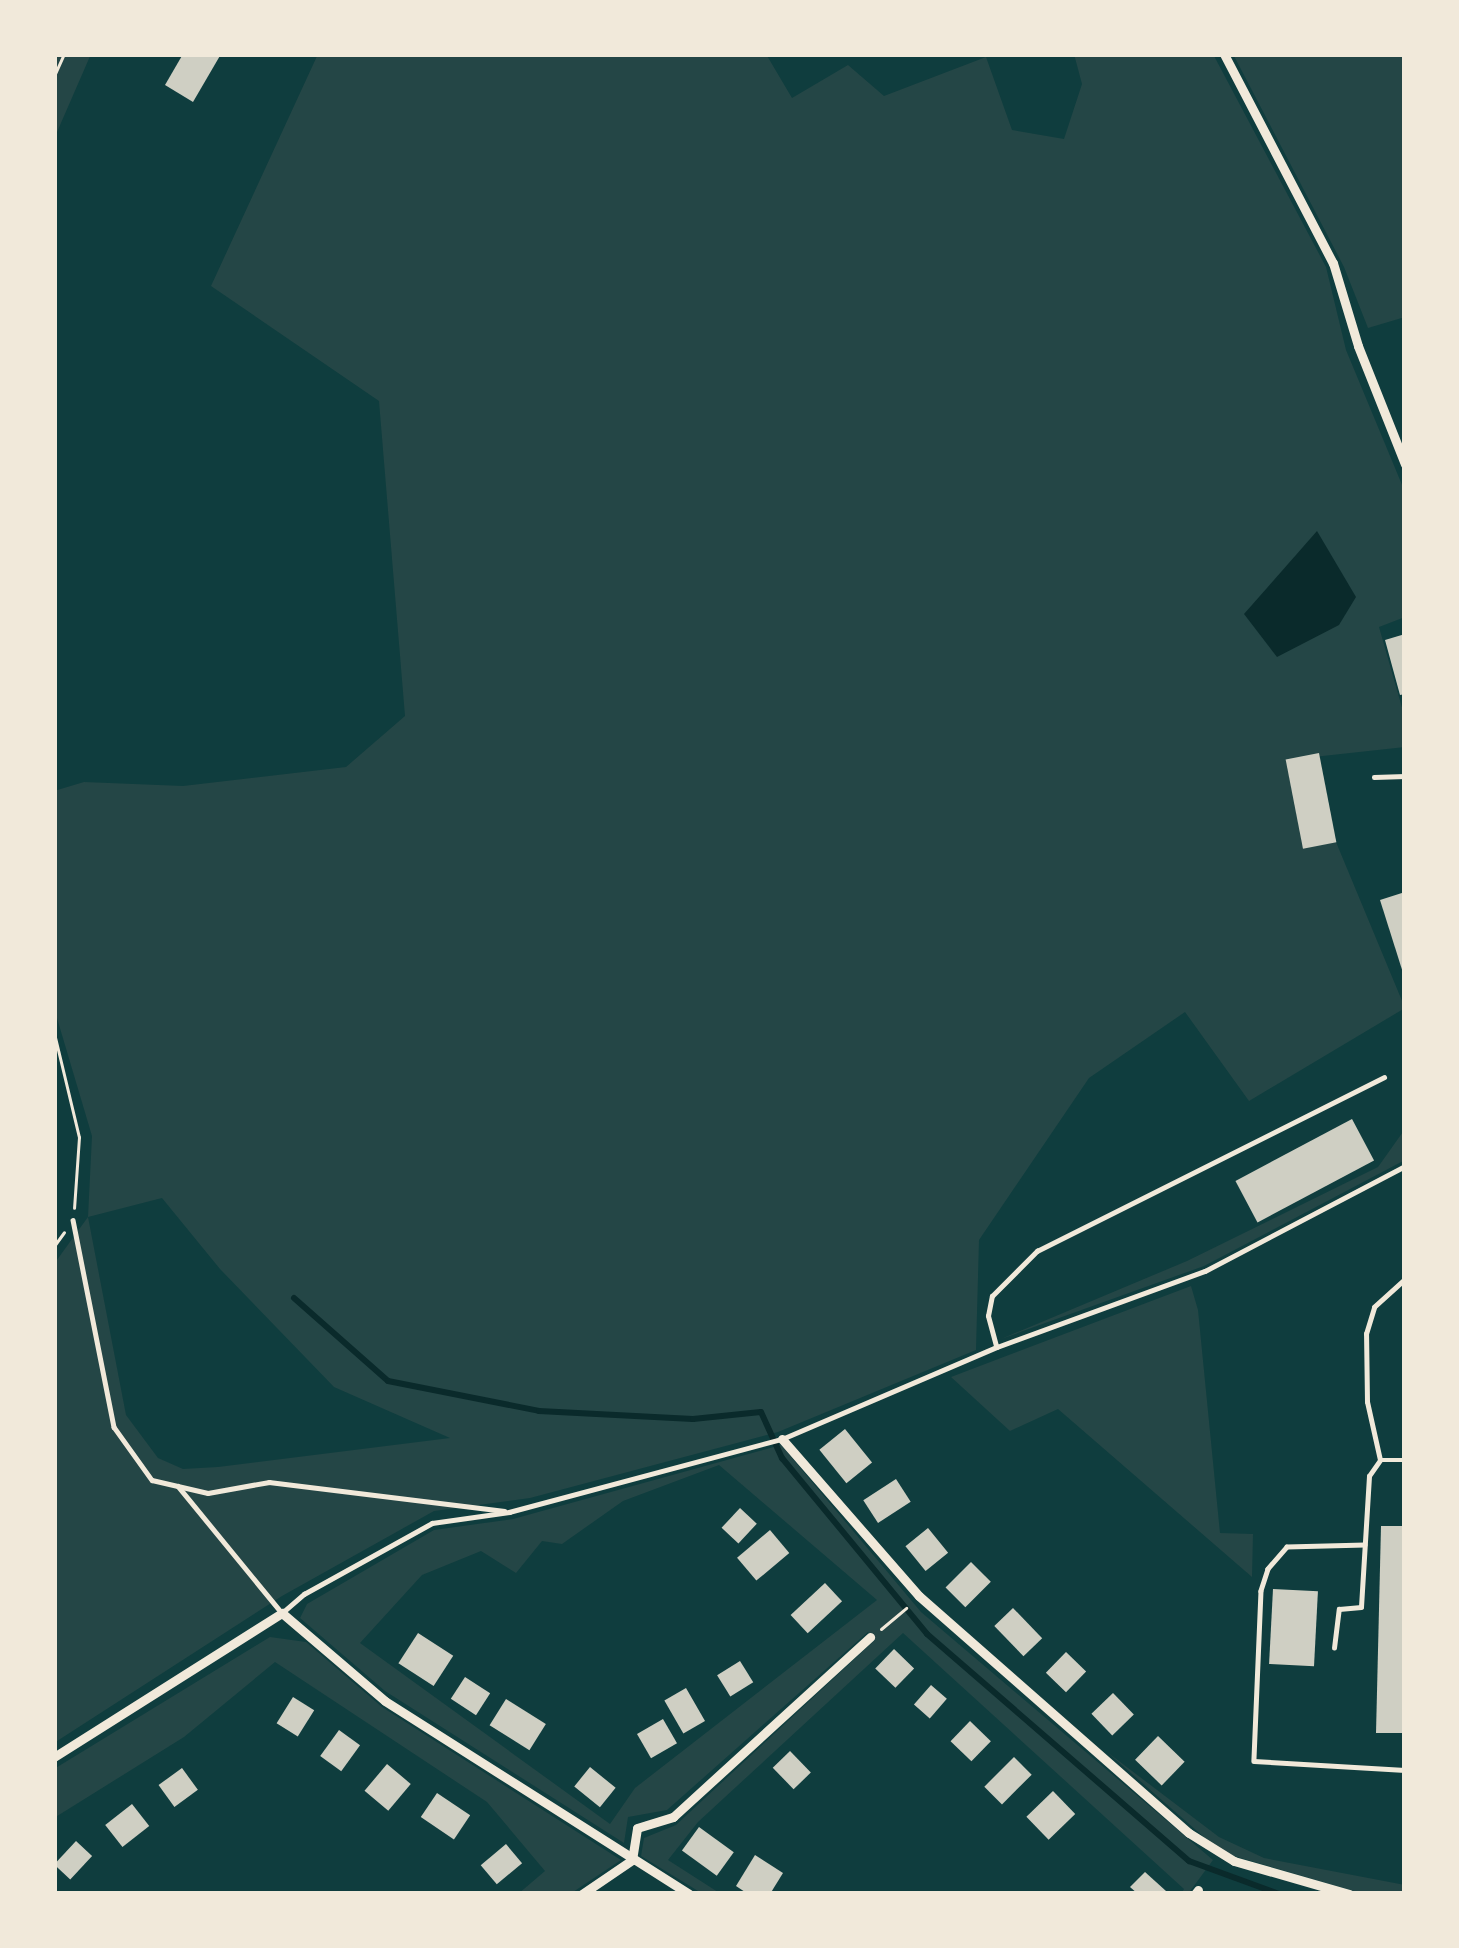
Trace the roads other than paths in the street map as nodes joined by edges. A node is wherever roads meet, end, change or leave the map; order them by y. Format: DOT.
graph roads {
  1 [pos="903,54"];
  2 [pos="912,54"];
  3 [pos="1224,54"];
  4 [pos="1405,464"];
  5 [pos="1405,776"];
  6 [pos="1374,777"];
  7 [pos="1384,1077"];
  8 [pos="1405,1166"];
  9 [pos="73,1220"];
  10 [pos="1405,1279"];
  11 [pos="997,1347"];
  12 [pos="782,1439"];
  13 [pos="1380,1460"];
  14 [pos="1405,1460"];
  15 [pos="178,1486"];
  16 [pos="509,1512"];
  17 [pos="1365,1545"];
  18 [pos="282,1613"];
  19 [pos="870,1636"];
  20 [pos="1334,1648"];
  21 [pos="54,1757"];
  22 [pos="1405,1769"];
  23 [pos="632,1860"];
  24 [pos="582,1894"];
  25 [pos="688,1894"];
  26 [pos="1349,1894"];
  1 -- 2 [label="lane"];
  3 -- 4 [label="street"];
  5 -- 6 [label="lane"];
  7 -- 11 [label="lane"];
  8 -- 11 [label="lane"];
  9 -- 15 [label="lane"];
  10 -- 13 [label="lane"];
  11 -- 12 [label="lane"];
  12 -- 16 [label="lane"];
  12 -- 26 [label="street"];
  13 -- 14 [label="lane"];
  13 -- 17 [label="lane"];
  15 -- 16 [label="lane"];
  15 -- 18 [label="lane"];
  16 -- 18 [label="lane"];
  17 -- 20 [label="lane"];
  17 -- 22 [label="lane"];
  18 -- 21 [label="street"];
  18 -- 23 [label="street"];
  19 -- 23 [label="street"];
  23 -- 24 [label="street"];
  23 -- 25 [label="street"];
}
